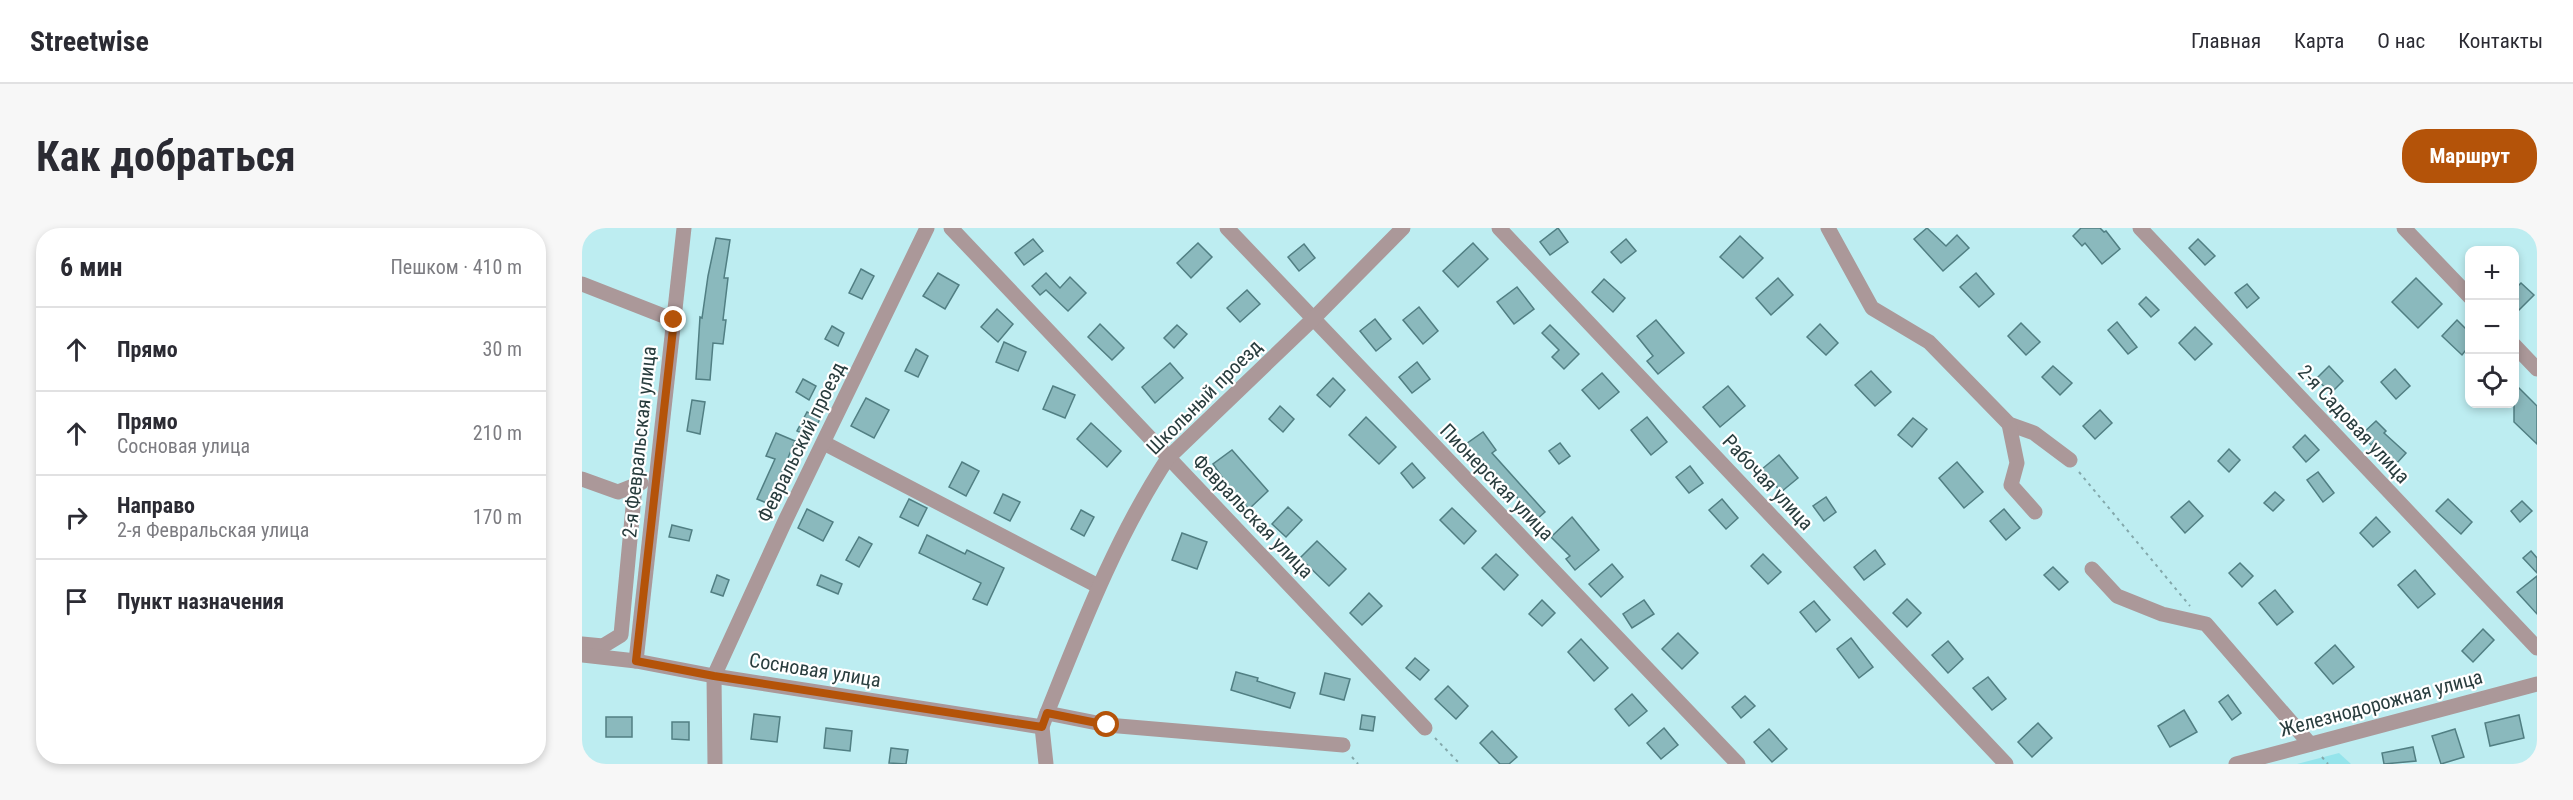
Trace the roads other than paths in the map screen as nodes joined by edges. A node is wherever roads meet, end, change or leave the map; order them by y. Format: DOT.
graph roads {
  1 [pos="684,228"];
  2 [pos="927,228"];
  3 [pos="951,228"];
  4 [pos="1227,228"];
  5 [pos="1403,228"];
  6 [pos="1499,228"];
  7 [pos="1828,228"];
  8 [pos="2140,228"];
  9 [pos="2404,228"];
  10 [pos="582,284"];
  11 [pos="2465,293"];
  12 [pos="1313,319"];
  13 [pos="674,320"];
  14 [pos="2519,350"];
  15 [pos="2537,369"];
  16 [pos="2009,424"];
  17 [pos="824,443"];
  18 [pos="1168,458"];
  19 [pos="2070,460"];
  20 [pos="657,474"];
  21 [pos="582,479"];
  22 [pos="635,486"];
  23 [pos="2036,512"];
  24 [pos="2092,569"];
  25 [pos="1098,586"];
  26 [pos="582,644"];
  27 [pos="2537,648"];
  28 [pos="582,655"];
  29 [pos="636,661"];
  30 [pos="714,676"];
  31 [pos="2537,684"];
  32 [pos="1044,720"];
  33 [pos="1425,728"];
  34 [pos="2310,744"];
  35 [pos="1343,745"];
  36 [pos="715,764"];
  37 [pos="1046,764"];
  38 [pos="1738,764"];
  39 [pos="2006,764"];
  40 [pos="2236,764"];
  1 -- 13 [label="street, 2-я Февральская улица"];
  2 -- 17 [label="street, Февральский проезд"];
  3 -- 18 [label="street, Февральская улица"];
  4 -- 12 [label="street, Пионерская улица"];
  5 -- 12 [label="street, Школьный проезд"];
  6 -- 39 [label="street, Рабочая улица"];
  7 -- 16 [label="street"];
  8 -- 27 [label="street, 2-я Садовая улица"];
  9 -- 11 [label="street"];
  10 -- 13 [label="street"];
  12 -- 18 [label="street, Школьный проезд"];
  12 -- 38 [label="street, Пионерская улица"];
  13 -- 20 [label="street, 2-я Февральская улица"];
  14 -- 15 [label="street"];
  16 -- 19 [label="street"];
  16 -- 23 [label="street"];
  17 -- 25 [label="street"];
  17 -- 30 [label="street, Февральский проезд"];
  18 -- 25 [label="street, Школьный проезд"];
  18 -- 33 [label="street, Февральская улица"];
  20 -- 22 [label="street"];
  20 -- 29 [label="street, 2-я Февральская улица"];
  21 -- 22 [label="street"];
  22 -- 26 [label="street"];
  24 -- 34 [label="street"];
  25 -- 32 [label="street, Школьный проезд"];
  28 -- 29 [label="street, Сосновая улица"];
  29 -- 30 [label="street, Сосновая улица"];
  30 -- 32 [label="street, Сосновая улица"];
  30 -- 36 [label="street"];
  31 -- 34 [label="street, Железнодорожная улица"];
  32 -- 35 [label="street, Сосновая улица"];
  32 -- 37 [label="street, Школьный проезд"];
  34 -- 40 [label="street, Железнодорожная улица"];
}
